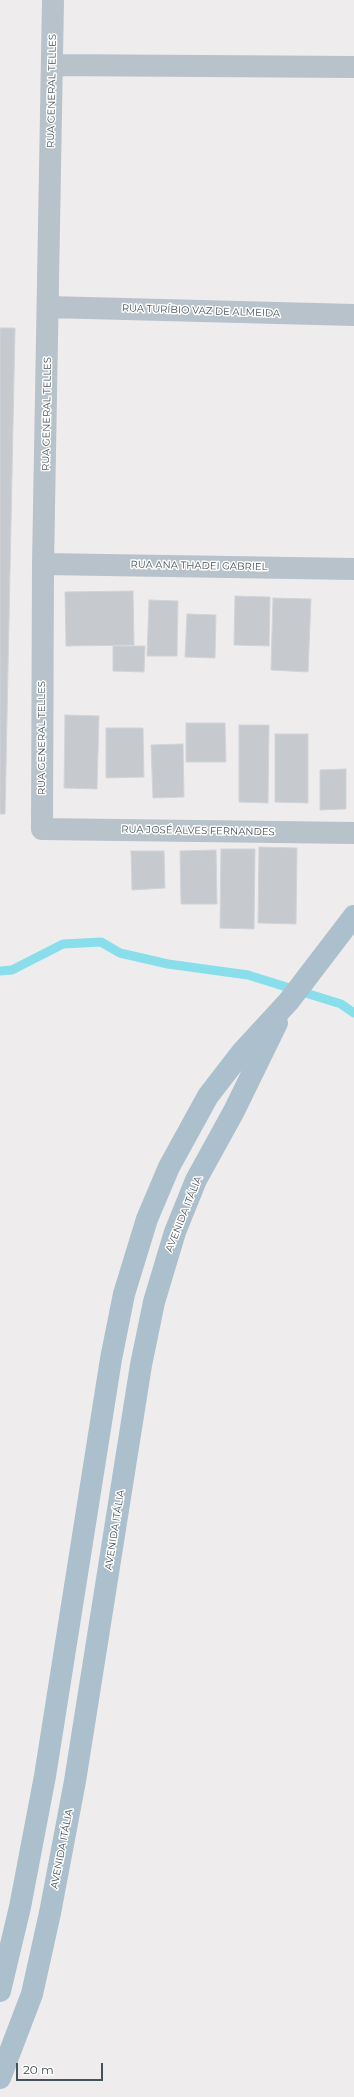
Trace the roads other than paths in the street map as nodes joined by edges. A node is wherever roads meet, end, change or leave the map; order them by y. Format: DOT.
graph roads {
  1 [pos="53,0"];
  2 [pos="52,65"];
  3 [pos="354,67"];
  4 [pos="49,307"];
  5 [pos="354,315"];
  6 [pos="43,564"];
  7 [pos="354,569"];
  8 [pos="42,829"];
  9 [pos="354,832"];
  10 [pos="354,916"];
  11 [pos="289,1001"];
  12 [pos="147,1219"];
  13 [pos="174,1232"];
  14 [pos="0,1991"];
  15 [pos="0,2078"];
  1 -- 2 [label="street, RUA GENERAL TELLES"];
  2 -- 3 [label="street"];
  2 -- 4 [label="street, RUA GENERAL TELLES"];
  4 -- 5 [label="street, RUA TURÍBIO VAZ DE ALMEIDA"];
  4 -- 6 [label="street, RUA GENERAL TELLES"];
  6 -- 7 [label="street, RUA ANA THADEI GABRIEL"];
  6 -- 8 [label="street, RUA GENERAL TELLES"];
  8 -- 9 [label="street, RUA JOSÉ ALVES FERNANDES"];
  10 -- 11 [label="main road, AVENIDA ITÁLIA"];
  11 -- 12 [label="main road, AVENIDA ITÁLIA"];
  11 -- 13 [label="main road, AVENIDA ITÁLIA"];
  12 -- 13 [label="main road"];
  12 -- 14 [label="main road, AVENIDA ITÁLIA"];
  13 -- 15 [label="main road, AVENIDA ITÁLIA"];
}
